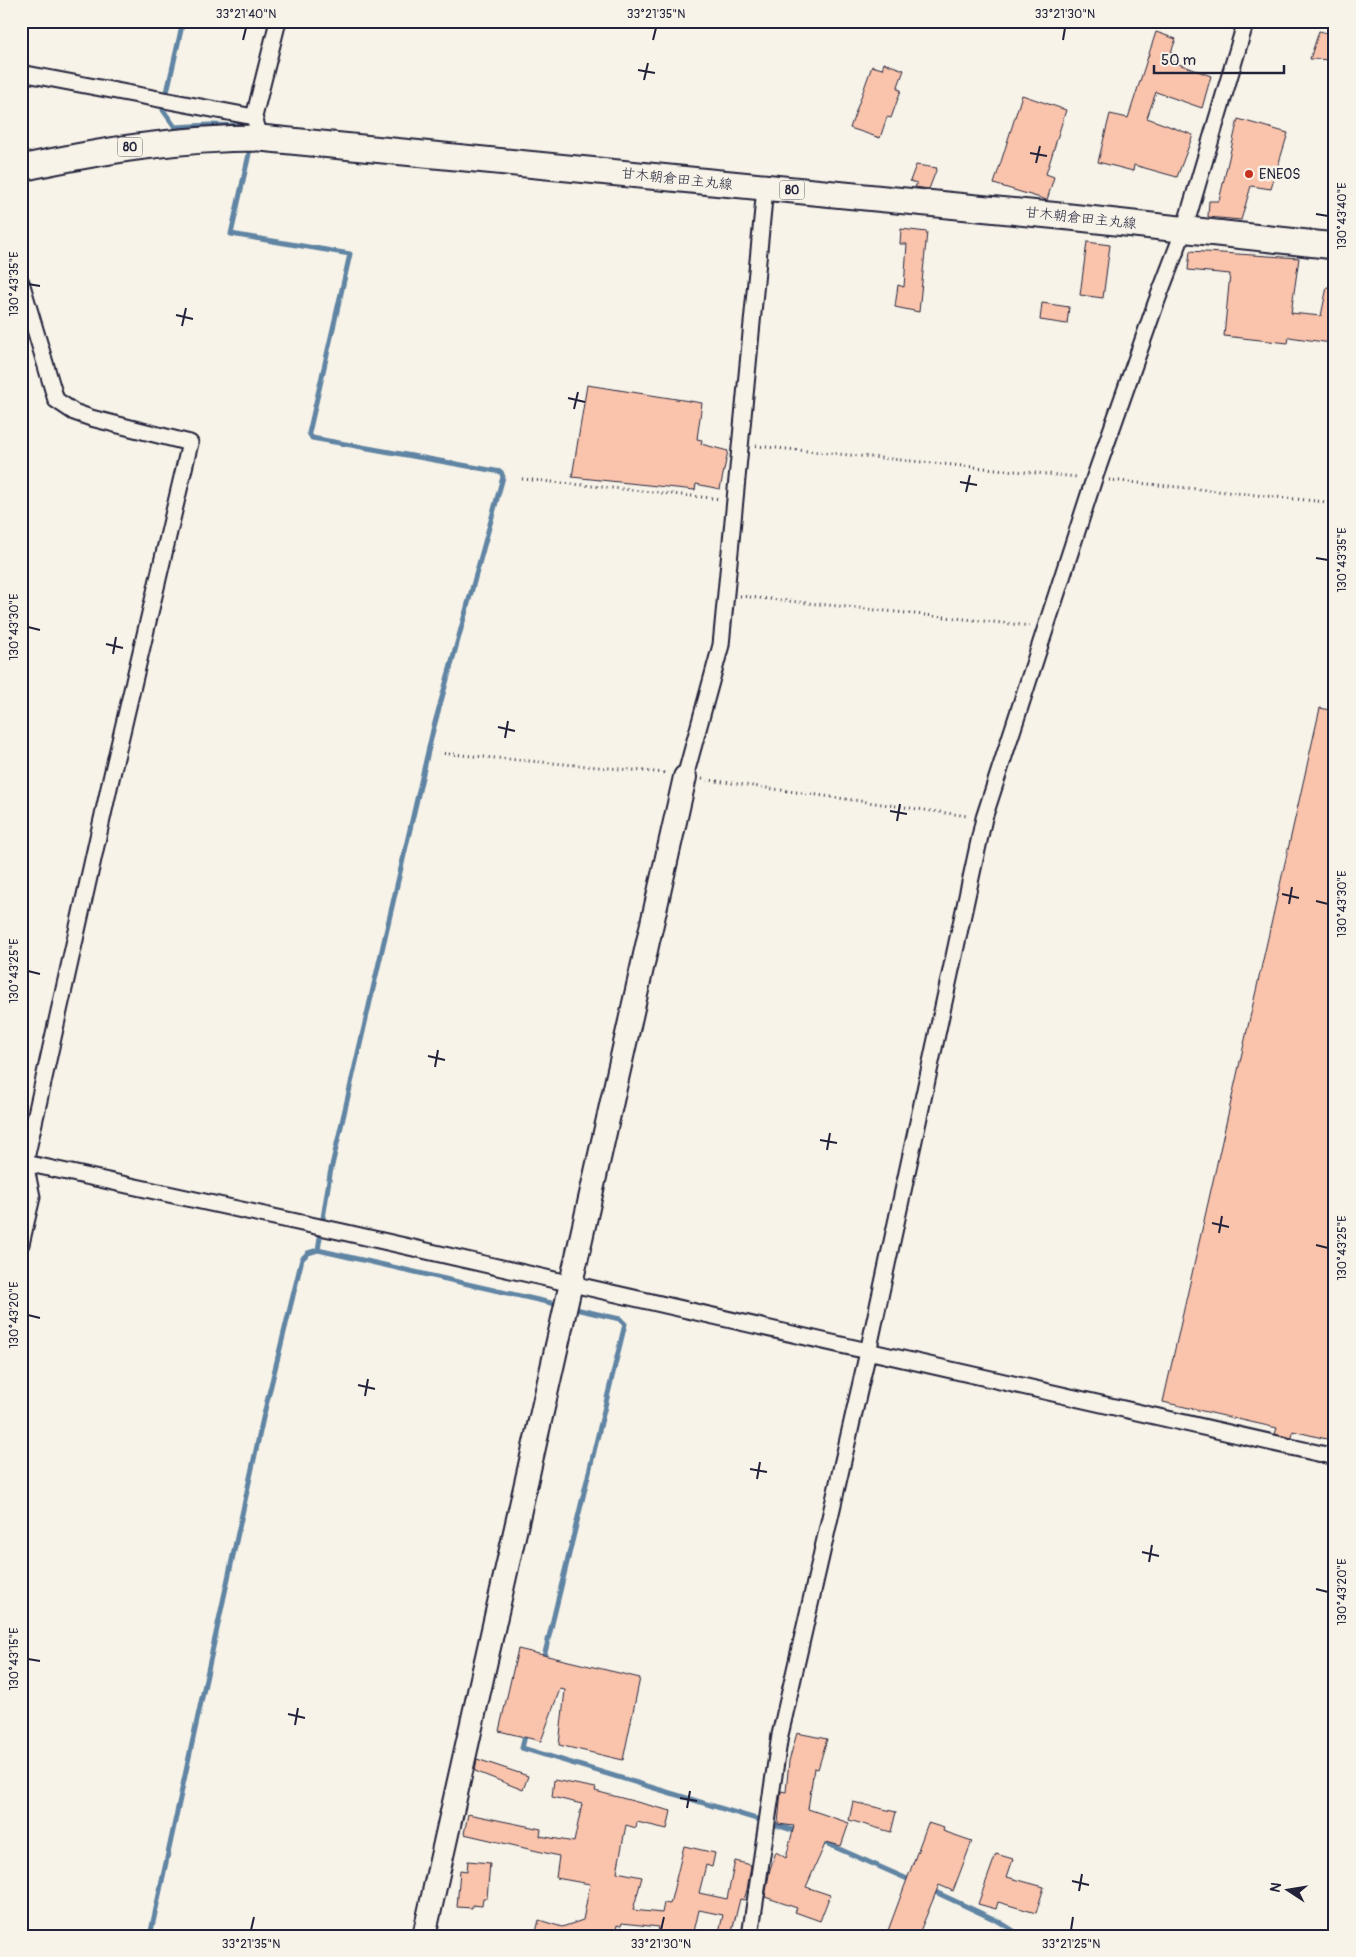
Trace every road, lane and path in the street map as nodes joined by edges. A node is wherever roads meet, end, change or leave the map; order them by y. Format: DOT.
graph roads {
  1 [pos="278,21"];
  2 [pos="1246,21"];
  3 [pos="21,73"];
  4 [pos="251,132"];
  5 [pos="21,168"];
  6 [pos="765,188"];
  7 [pos="1184,230"];
  8 [pos="1335,246"];
  9 [pos="21,282"];
  10 [pos="742,444"];
  11 [pos="522,479"];
  12 [pos="1094,479"];
  13 [pos="736,501"];
  14 [pos="1335,504"];
  15 [pos="726,595"];
  16 [pos="1046,628"];
  17 [pos="439,753"];
  18 [pos="685,776"];
  19 [pos="984,818"];
  20 [pos="23,1163"];
  21 [pos="21,1244"];
  22 [pos="570,1284"];
  23 [pos="868,1352"];
  24 [pos="1335,1457"];
  25 [pos="424,1936"];
  26 [pos="750,1936"];
  1 -- 4 [label="street"];
  2 -- 7 [label="street"];
  3 -- 4 [label="street"];
  4 -- 5 [label="main road, 甘木朝倉田主丸線 / 80"];
  4 -- 6 [label="main road, 甘木朝倉田主丸線 / 80"];
  6 -- 7 [label="main road, 甘木朝倉田主丸線 / 80"];
  6 -- 10 [label="street"];
  7 -- 8 [label="main road, 甘木朝倉田主丸線 / 80"];
  7 -- 12 [label="street"];
  9 -- 20 [label="street"];
  10 -- 12 [label="path"];
  10 -- 13 [label="street"];
  11 -- 13 [label="path"];
  12 -- 14 [label="path"];
  12 -- 16 [label="street"];
  13 -- 15 [label="street"];
  15 -- 16 [label="path"];
  15 -- 18 [label="street"];
  16 -- 19 [label="street"];
  17 -- 18 [label="path"];
  18 -- 19 [label="path"];
  18 -- 22 [label="street"];
  19 -- 23 [label="street"];
  20 -- 21 [label="street"];
  20 -- 22 [label="street"];
  22 -- 23 [label="street"];
  22 -- 25 [label="street"];
  23 -- 24 [label="street"];
  23 -- 26 [label="street"];
}
